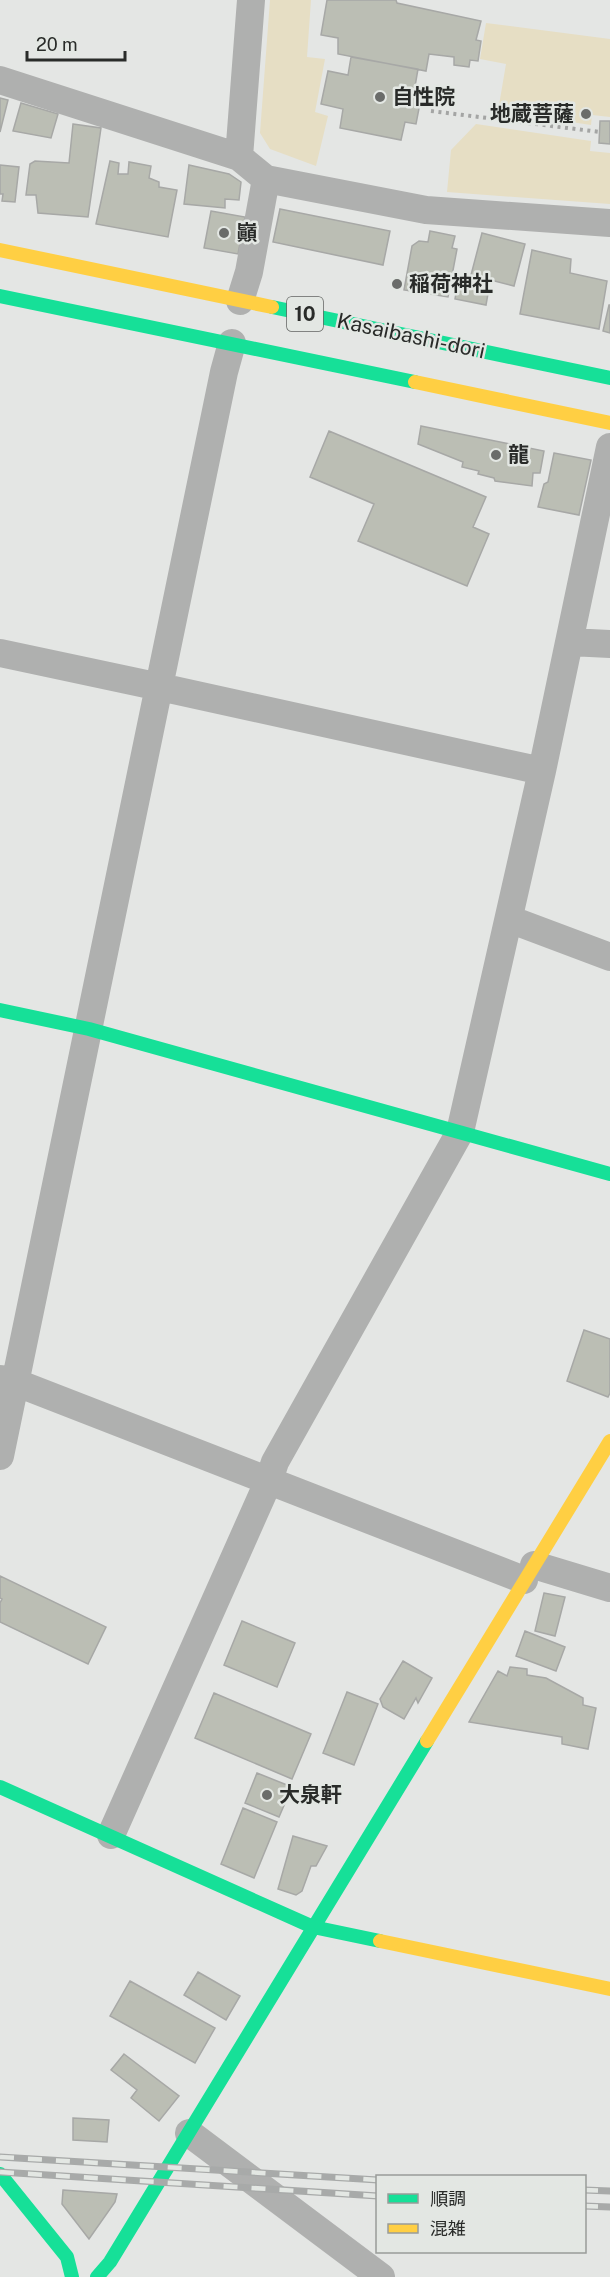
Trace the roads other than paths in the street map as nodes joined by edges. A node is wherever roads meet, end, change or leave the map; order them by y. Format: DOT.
graph roads {
  1 [pos="251,0"];
  2 [pos="0,80"];
  3 [pos="239,157"];
  4 [pos="266,178"];
  5 [pos="610,223"];
  6 [pos="0,250"];
  7 [pos="0,296"];
  8 [pos="240,301"];
  9 [pos="232,343"];
  10 [pos="610,378"];
  11 [pos="610,423"];
  12 [pos="610,447"];
  13 [pos="570,642"];
  14 [pos="610,644"];
  15 [pos="0,653"];
  16 [pos="160,687"];
  17 [pos="542,771"];
  18 [pos="509,919"];
  19 [pos="610,957"];
  20 [pos="0,1010"];
  21 [pos="89,1029"];
  22 [pos="460,1132"];
  23 [pos="610,1174"];
  24 [pos="8,1381"];
  25 [pos="610,1441"];
  26 [pos="0,1456"];
  27 [pos="269,1480"];
  28 [pos="529,1572"];
  29 [pos="610,1588"];
  30 [pos="0,1787"];
  31 [pos="111,1835"];
  32 [pos="313,1927"];
  33 [pos="610,1989"];
  34 [pos="189,2133"];
  35 [pos="0,2174"];
  36 [pos="11,2203"];
  37 [pos="72,2277"];
  38 [pos="97,2277"];
  39 [pos="381,2277"];
  1 -- 3 [label="street"];
  2 -- 3 [label="street"];
  3 -- 4 [label="street"];
  4 -- 5 [label="street"];
  4 -- 8 [label="street"];
  6 -- 8 [label="street, Kasaibashi-dori / 10"];
  7 -- 9 [label="street, 10"];
  8 -- 10 [label="street, Kasaibashi-dori / 10"];
  9 -- 11 [label="street, 10"];
  9 -- 16 [label="street"];
  12 -- 13 [label="street"];
  13 -- 14 [label="street"];
  13 -- 17 [label="street"];
  15 -- 16 [label="street"];
  16 -- 17 [label="street"];
  16 -- 21 [label="street"];
  17 -- 18 [label="street"];
  18 -- 19 [label="street"];
  18 -- 22 [label="street"];
  20 -- 21 [label="street"];
  21 -- 22 [label="street"];
  21 -- 24 [label="street"];
  22 -- 23 [label="street"];
  22 -- 27 [label="street"];
  24 -- 26 [label="street"];
  24 -- 27 [label="street"];
  25 -- 28 [label="street"];
  27 -- 28 [label="street"];
  27 -- 31 [label="street"];
  28 -- 29 [label="street"];
  28 -- 32 [label="street"];
  30 -- 31 [label="street"];
  31 -- 32 [label="street"];
  32 -- 33 [label="street"];
  32 -- 34 [label="street"];
  34 -- 38 [label="street"];
  34 -- 39 [label="street"];
  35 -- 36 [label="street"];
  36 -- 37 [label="street"];
}
